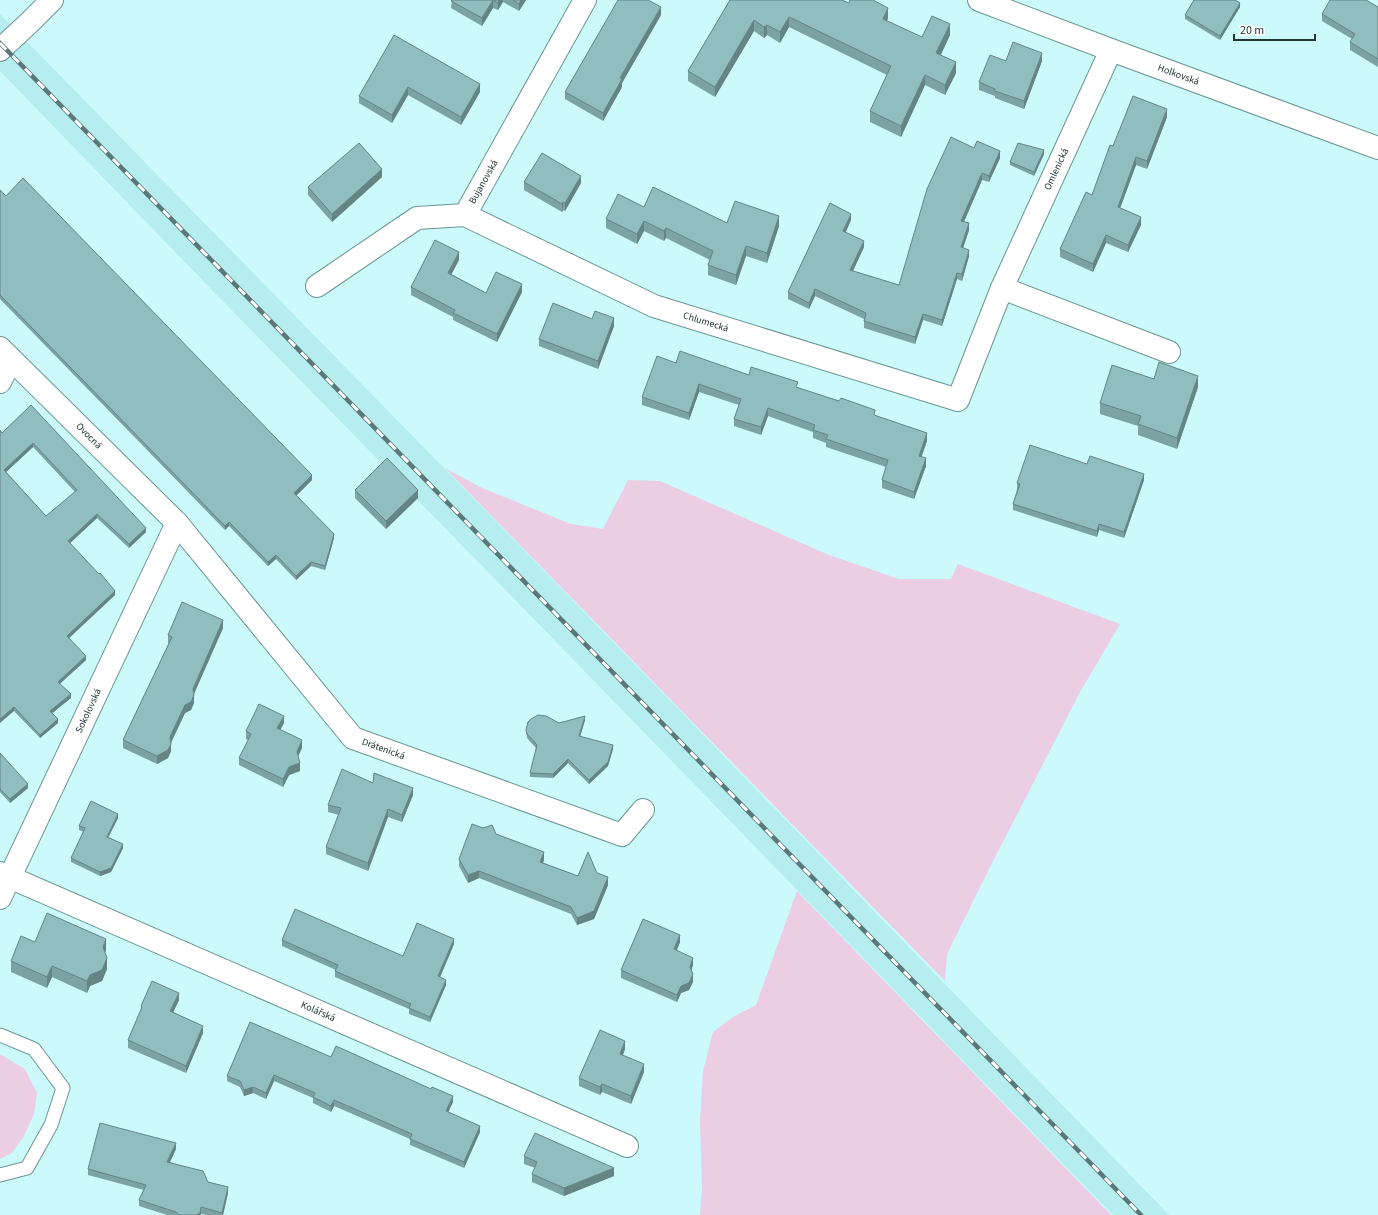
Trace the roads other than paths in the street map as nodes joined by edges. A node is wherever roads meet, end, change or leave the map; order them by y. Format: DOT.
graph roads {
  1 [pos="52,0"];
  2 [pos="585,0"];
  3 [pos="979,0"];
  4 [pos="2,48"];
  5 [pos="1111,50"];
  6 [pos="1378,148"];
  7 [pos="465,215"];
  8 [pos="317,286"];
  9 [pos="1002,288"];
  10 [pos="1169,352"];
  11 [pos="6,354"];
  12 [pos="0,382"];
  13 [pos="958,400"];
  14 [pos="177,523"];
  15 [pos="643,810"];
  16 [pos="5,875"];
  17 [pos="0,898"];
  18 [pos="0,1035"];
  19 [pos="627,1146"];
  20 [pos="0,1175"];
  1 -- 4 [label="street"];
  2 -- 7 [label="street, Bujanovská"];
  3 -- 5 [label="street, Holkovská"];
  5 -- 6 [label="street, Holkovská"];
  5 -- 9 [label="street, Omlenická"];
  7 -- 8 [label="street, Bujanovská"];
  7 -- 13 [label="street, Chlumecká"];
  9 -- 10 [label="street"];
  9 -- 13 [label="street, Omlenická"];
  11 -- 12 [label="street"];
  11 -- 14 [label="street, Ovocná"];
  14 -- 15 [label="street, Drátenická"];
  14 -- 16 [label="street, Sokolovská"];
  16 -- 17 [label="street, Sokolovská"];
  16 -- 19 [label="street, Kolářská"];
  18 -- 20 [label="lane"];
}
